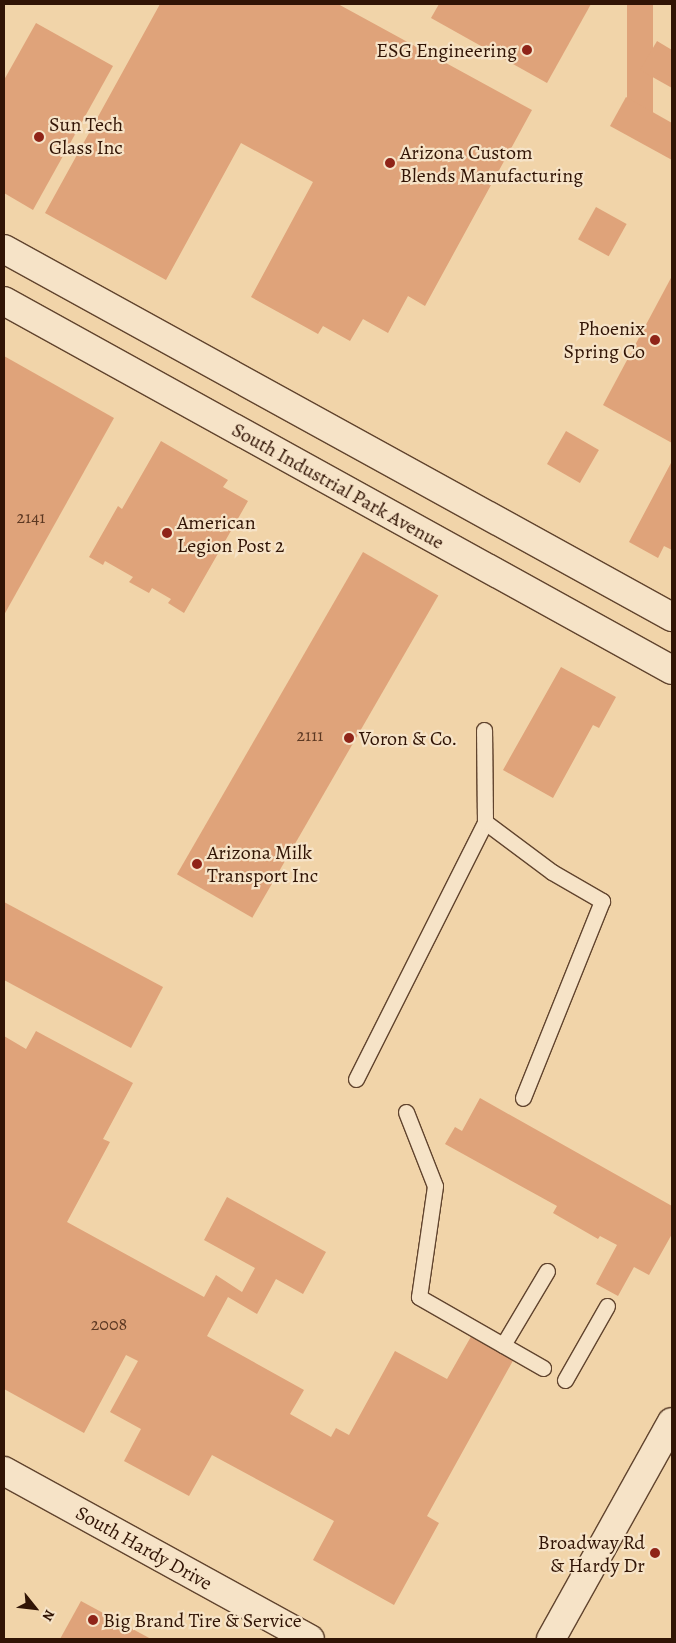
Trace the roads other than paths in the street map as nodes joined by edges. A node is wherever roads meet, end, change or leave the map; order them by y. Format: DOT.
graph roads {
  1 [pos="4,249"];
  2 [pos="4,301"];
  3 [pos="672,617"];
  4 [pos="672,670"];
  5 [pos="484,730"];
  6 [pos="485,822"];
  7 [pos="356,1079"];
  8 [pos="523,1098"];
  9 [pos="406,1112"];
  10 [pos="547,1271"];
  11 [pos="607,1306"];
  12 [pos="503,1345"];
  13 [pos="544,1368"];
  14 [pos="565,1380"];
  15 [pos="672,1422"];
  16 [pos="4,1471"];
  17 [pos="310,1639"];
  18 [pos="551,1639"];
  1 -- 3 [label="street"];
  2 -- 4 [label="street, South Industrial Park Avenue"];
  5 -- 6 [label="lane"];
  6 -- 7 [label="lane"];
  6 -- 8 [label="lane"];
  9 -- 12 [label="lane"];
  10 -- 12 [label="lane"];
  11 -- 14 [label="lane"];
  12 -- 13 [label="lane"];
  15 -- 18 [label="street"];
  16 -- 17 [label="street, South Hardy Drive"];
}
